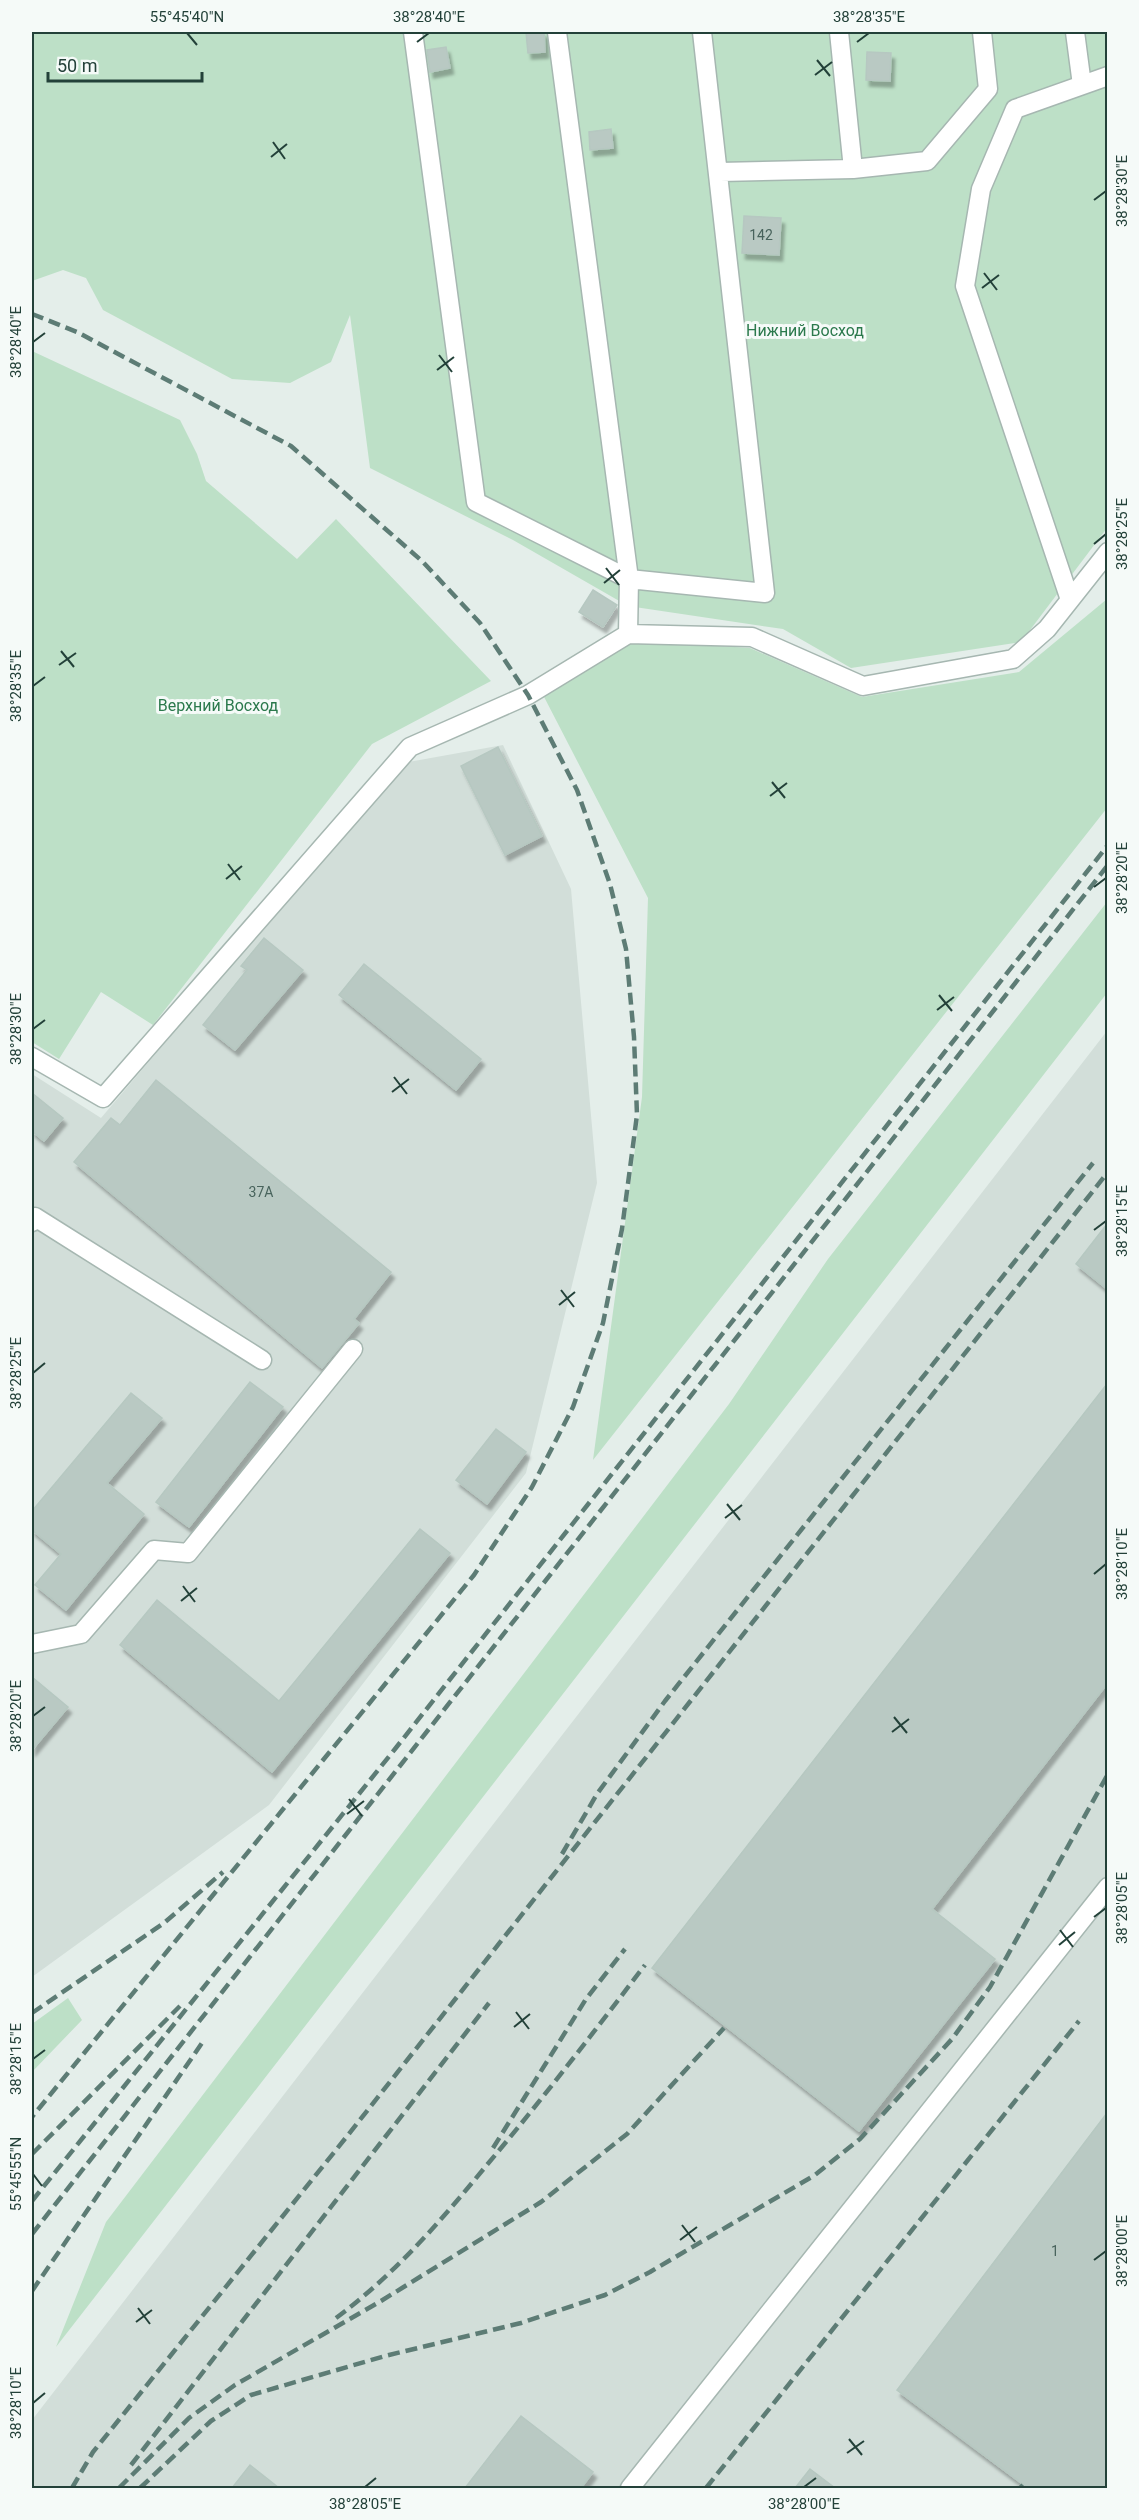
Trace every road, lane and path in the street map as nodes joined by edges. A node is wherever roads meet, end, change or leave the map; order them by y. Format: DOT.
graph roads {
  1 [pos="413,32"];
  2 [pos="557,32"];
  3 [pos="702,32"];
  4 [pos="838,32"];
  5 [pos="982,32"];
  6 [pos="1075,32"];
  7 [pos="1107,76"];
  8 [pos="1082,85"];
  9 [pos="853,169"];
  10 [pos="720,172"];
  11 [pos="1107,552"];
  12 [pos="629,579"];
  13 [pos="1070,600"];
  14 [pos="628,634"];
  15 [pos="32,1057"];
  16 [pos="32,1222"];
  17 [pos="353,1349"];
  18 [pos="262,1360"];
  19 [pos="32,1644"];
  20 [pos="1107,1887"];
  21 [pos="1101,1909"];
  22 [pos="630,2488"];
  1 -- 12 [label="lane"];
  2 -- 12 [label="lane"];
  3 -- 10 [label="lane"];
  4 -- 9 [label="lane"];
  5 -- 9 [label="lane"];
  6 -- 8 [label="lane"];
  7 -- 8 [label="lane"];
  8 -- 13 [label="lane"];
  9 -- 10 [label="lane"];
  10 -- 12 [label="lane"];
  11 -- 13 [label="lane"];
  12 -- 14 [label="lane"];
  13 -- 14 [label="lane"];
  14 -- 15 [label="lane"];
  16 -- 18 [label="lane"];
  17 -- 19 [label="lane"];
  20 -- 21 [label="lane"];
  21 -- 22 [label="lane"];
}
